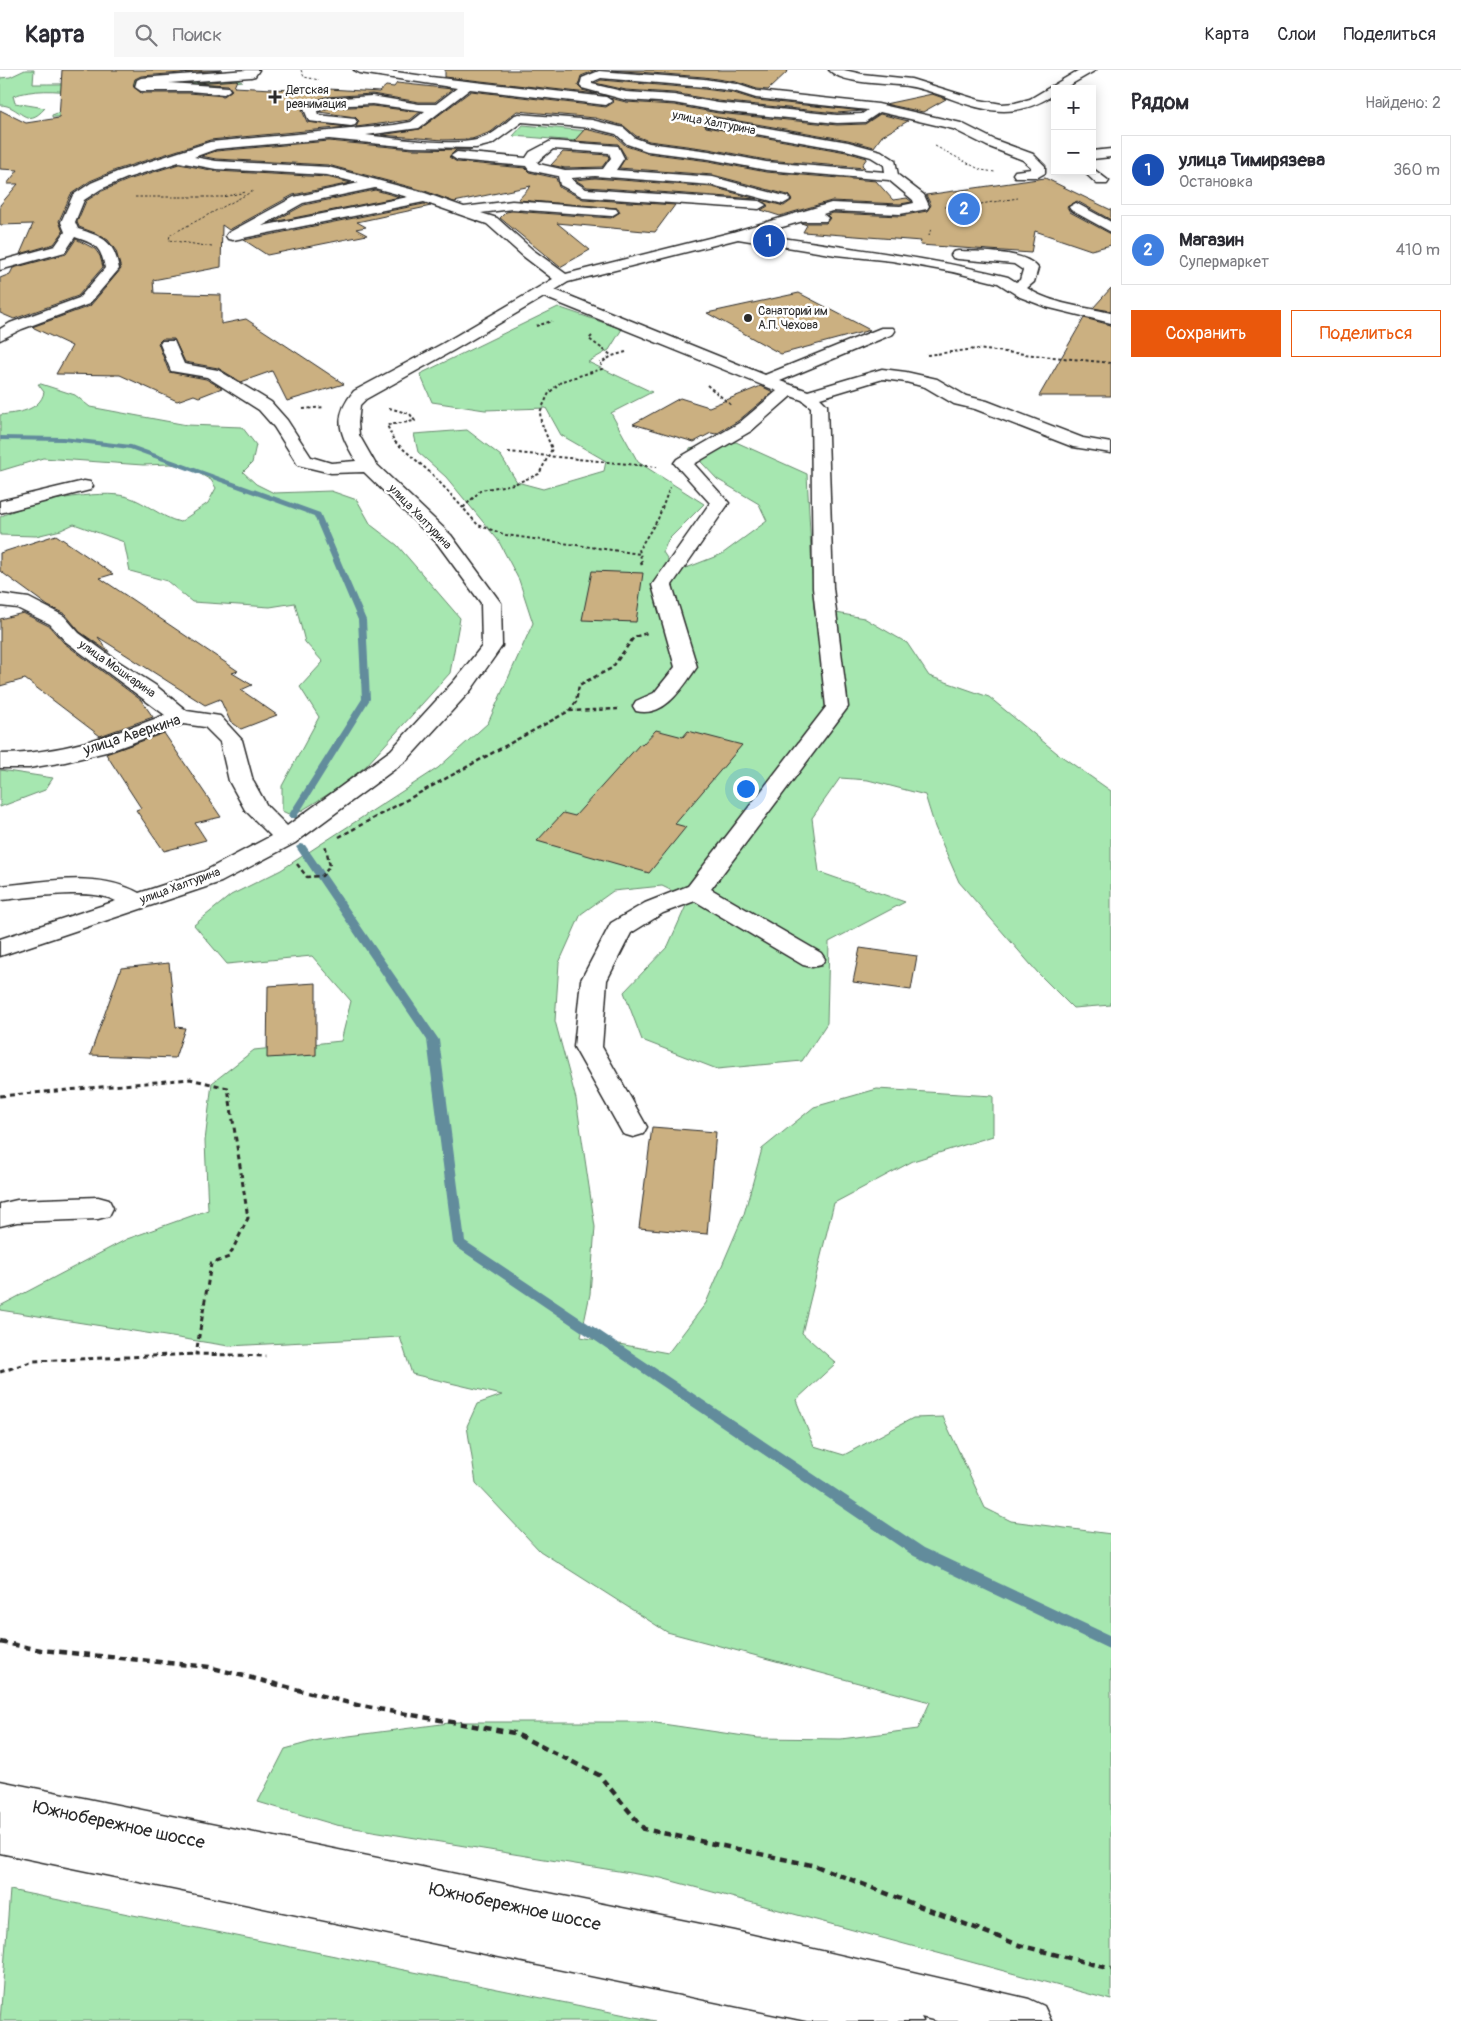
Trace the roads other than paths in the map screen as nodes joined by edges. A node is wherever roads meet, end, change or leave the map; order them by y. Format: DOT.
graph roads {
  1 [pos="253,70"];
  2 [pos="360,70"];
  3 [pos="835,70"];
  4 [pos="1090,70"];
  5 [pos="468,85"];
  6 [pos="224,90"];
  7 [pos="440,107"];
  8 [pos="419,108"];
  9 [pos="878,108"];
  10 [pos="655,111"];
  11 [pos="700,120"];
  12 [pos="246,130"];
  13 [pos="330,135"];
  14 [pos="235,143"];
  15 [pos="391,152"];
  16 [pos="1111,152"];
  17 [pos="1096,154"];
  18 [pos="181,157"];
  19 [pos="1028,157"];
  20 [pos="1051,158"];
  21 [pos="530,162"];
  22 [pos="1111,162"];
  23 [pos="1096,164"];
  24 [pos="357,168"];
  25 [pos="607,172"];
  26 [pos="565,174"];
  27 [pos="1020,174"];
  28 [pos="1094,175"];
  29 [pos="892,176"];
  30 [pos="1102,182"];
  31 [pos="377,183"];
  32 [pos="426,198"];
  33 [pos="299,200"];
  34 [pos="795,205"];
  35 [pos="1076,208"];
  36 [pos="466,211"];
  37 [pos="628,214"];
  38 [pos="326,217"];
  39 [pos="881,223"];
  40 [pos="1111,228"];
  41 [pos="72,232"];
  42 [pos="738,235"];
  43 [pos="931,249"];
  44 [pos="0,266"];
  45 [pos="563,279"];
  46 [pos="1016,288"];
  47 [pos="543,291"];
  48 [pos="1111,318"];
  49 [pos="887,331"];
  50 [pos="0,335"];
  51 [pos="168,344"];
  52 [pos="765,381"];
  53 [pos="798,392"];
  54 [pos="1111,448"];
  55 [pos="368,466"];
  56 [pos="84,486"];
  57 [pos="0,507"];
  58 [pos="0,600"];
  59 [pos="644,706"];
  60 [pos="181,717"];
  61 [pos="0,761"];
  62 [pos="280,842"];
  63 [pos="697,891"];
  64 [pos="0,893"];
  65 [pos="137,902"];
  66 [pos="0,948"];
  67 [pos="812,959"];
  68 [pos="634,1127"];
  69 [pos="98,1208"];
  70 [pos="0,1215"];
  71 [pos="0,1800"];
  72 [pos="0,1834"];
  73 [pos="901,2021"];
  74 [pos="1029,2021"];
  1 -- 6 [label="main road"];
  2 -- 5 [label="main road, улица Халтурина"];
  3 -- 4 [label="main road"];
  5 -- 7 [label="main road"];
  5 -- 10 [label="main road, улица Халтурина"];
  7 -- 8 [label="main road"];
  7 -- 13 [label="main road"];
  8 -- 8 [label="main road"];
  9 -- 9 [label="main road"];
  9 -- 19 [label="main road"];
  11 -- 29 [label="main road, улица Халтурина"];
  12 -- 14 [label="main road"];
  13 -- 14 [label="main road"];
  13 -- 29 [label="main road"];
  14 -- 18 [label="main road"];
  15 -- 21 [label="main road"];
  16 -- 17 [label="main road"];
  18 -- 24 [label="main road"];
  18 -- 31 [label="main road"];
  18 -- 41 [label="main road"];
  19 -- 20 [label="main road"];
  19 -- 27 [label="main road"];
  21 -- 25 [label="main road"];
  21 -- 26 [label="main road"];
  22 -- 23 [label="main road"];
  25 -- 26 [label="main road"];
  25 -- 34 [label="main road"];
  26 -- 34 [label="main road"];
  28 -- 30 [label="main road"];
  29 -- 34 [label="main road, улица Халтурина"];
  31 -- 32 [label="main road"];
  31 -- 33 [label="main road"];
  32 -- 36 [label="main road"];
  32 -- 38 [label="main road"];
  33 -- 38 [label="main road"];
  33 -- 38 [label="main road"];
  34 -- 39 [label="main road"];
  34 -- 42 [label="main road"];
  35 -- 40 [label="main road"];
  36 -- 37 [label="main road"];
  36 -- 45 [label="main road"];
  41 -- 44 [label="main road"];
  41 -- 50 [label="main road"];
  42 -- 45 [label="main road"];
  42 -- 46 [label="main road"];
  43 -- 46 [label="main road"];
  45 -- 47 [label="main road"];
  46 -- 48 [label="main road"];
  47 -- 52 [label="main road"];
  47 -- 55 [label="main road, улица Халтурина"];
  49 -- 52 [label="main road"];
  51 -- 55 [label="main road"];
  52 -- 53 [label="main road"];
  53 -- 54 [label="main road"];
  53 -- 59 [label="main road"];
  53 -- 63 [label="main road"];
  55 -- 62 [label="main road, улица Халтурина"];
  56 -- 57 [label="main road"];
  58 -- 60 [label="main road, улица Мошкарина"];
  60 -- 61 [label="main road, улица Аверкина"];
  60 -- 62 [label="main road, улица Аверкина"];
  62 -- 65 [label="main road, улица Халтурина"];
  63 -- 67 [label="main road"];
  63 -- 68 [label="main road"];
  64 -- 65 [label="main road"];
  65 -- 66 [label="main road, улица Халтурина"];
  69 -- 70 [label="main road"];
  71 -- 74 [label="main road, Южнобережное шоссе"];
  72 -- 73 [label="main road, Южнобережное шоссе"];
}
